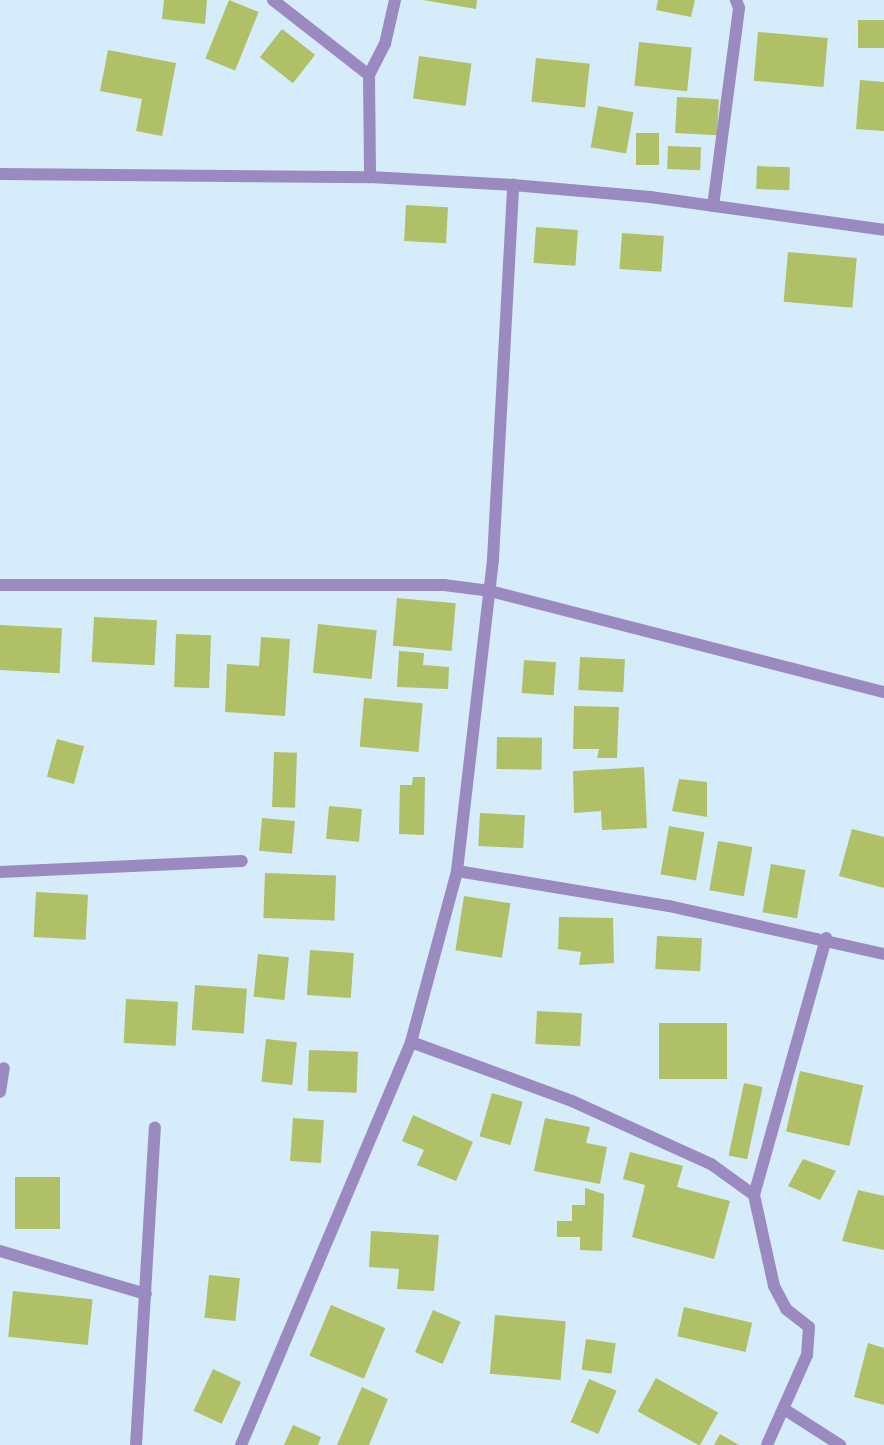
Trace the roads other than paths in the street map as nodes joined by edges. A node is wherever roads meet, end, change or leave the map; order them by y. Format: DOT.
graph roads {
  1 [pos="273,0"];
  2 [pos="395,0"];
  3 [pos="736,0"];
  4 [pos="369,75"];
  5 [pos="0,174"];
  6 [pos="370,176"];
  7 [pos="513,185"];
  8 [pos="713,206"];
  9 [pos="884,230"];
  10 [pos="0,585"];
  11 [pos="490,591"];
  12 [pos="884,692"];
  13 [pos="242,861"];
  14 [pos="457,871"];
  15 [pos="0,872"];
  16 [pos="826,938"];
  17 [pos="884,954"];
  18 [pos="411,1042"];
  19 [pos="4,1068"];
  20 [pos="0,1092"];
  21 [pos="155,1128"];
  22 [pos="754,1196"];
  23 [pos="0,1251"];
  24 [pos="146,1294"];
  25 [pos="784,1409"];
  26 [pos="136,1445"];
  27 [pos="241,1445"];
  28 [pos="767,1445"];
  29 [pos="840,1445"];
  1 -- 4 [label="street"];
  2 -- 4 [label="street"];
  3 -- 8 [label="street"];
  4 -- 6 [label="street"];
  5 -- 6 [label="street"];
  6 -- 7 [label="street"];
  7 -- 8 [label="street"];
  7 -- 11 [label="street"];
  8 -- 9 [label="street"];
  10 -- 11 [label="street"];
  11 -- 12 [label="street"];
  11 -- 14 [label="street"];
  13 -- 15 [label="street"];
  14 -- 16 [label="street"];
  14 -- 18 [label="street"];
  16 -- 17 [label="street"];
  16 -- 22 [label="street"];
  18 -- 22 [label="street"];
  18 -- 27 [label="street"];
  19 -- 20 [label="street"];
  21 -- 24 [label="street"];
  22 -- 25 [label="street"];
  23 -- 24 [label="street"];
  24 -- 26 [label="street"];
  25 -- 28 [label="street"];
  25 -- 29 [label="street"];
}
